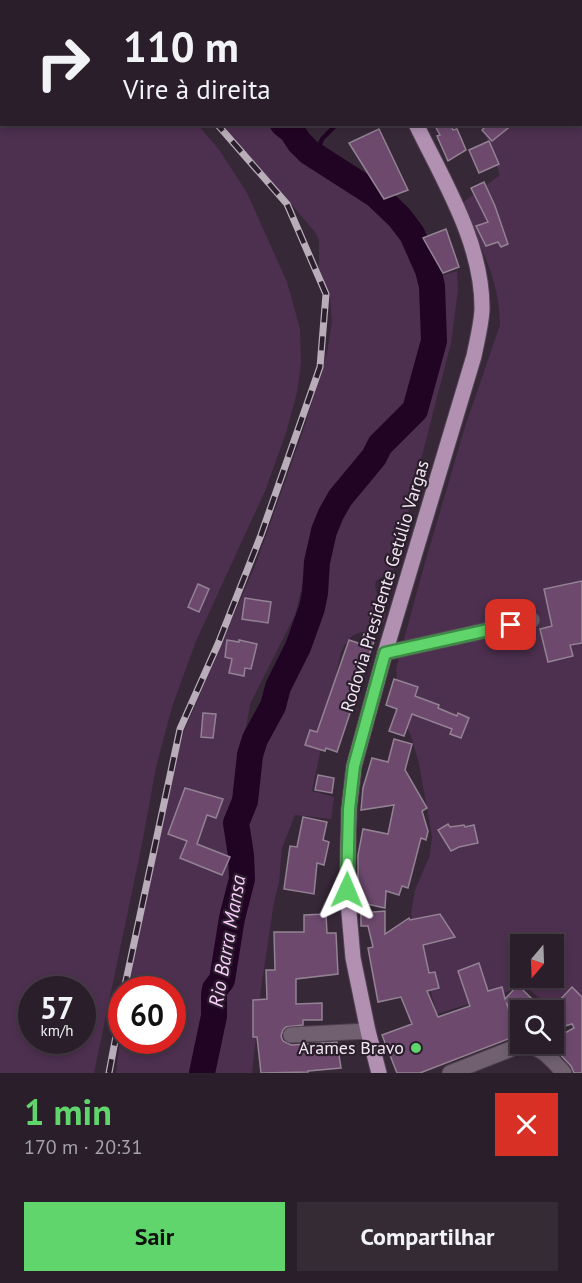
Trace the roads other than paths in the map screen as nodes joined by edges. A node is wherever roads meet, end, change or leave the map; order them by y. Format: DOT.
graph roads {
  1 [pos="417,126"];
  2 [pos="532,620"];
  3 [pos="385,653"];
  4 [pos="368,1031"];
  5 [pos="291,1035"];
  6 [pos="379,1073"];
  7 [pos="450,1073"];
  8 [pos="564,1073"];
  1 -- 3 [label="main road, Rodovia Presidente Getúlio Vargas"];
  2 -- 3 [label="street"];
  3 -- 4 [label="main road, Rodovia Presidente Getúlio Vargas"];
  4 -- 5 [label="street"];
  4 -- 6 [label="main road, Rodovia Presidente Getúlio Vargas"];
  7 -- 8 [label="street"];
}
